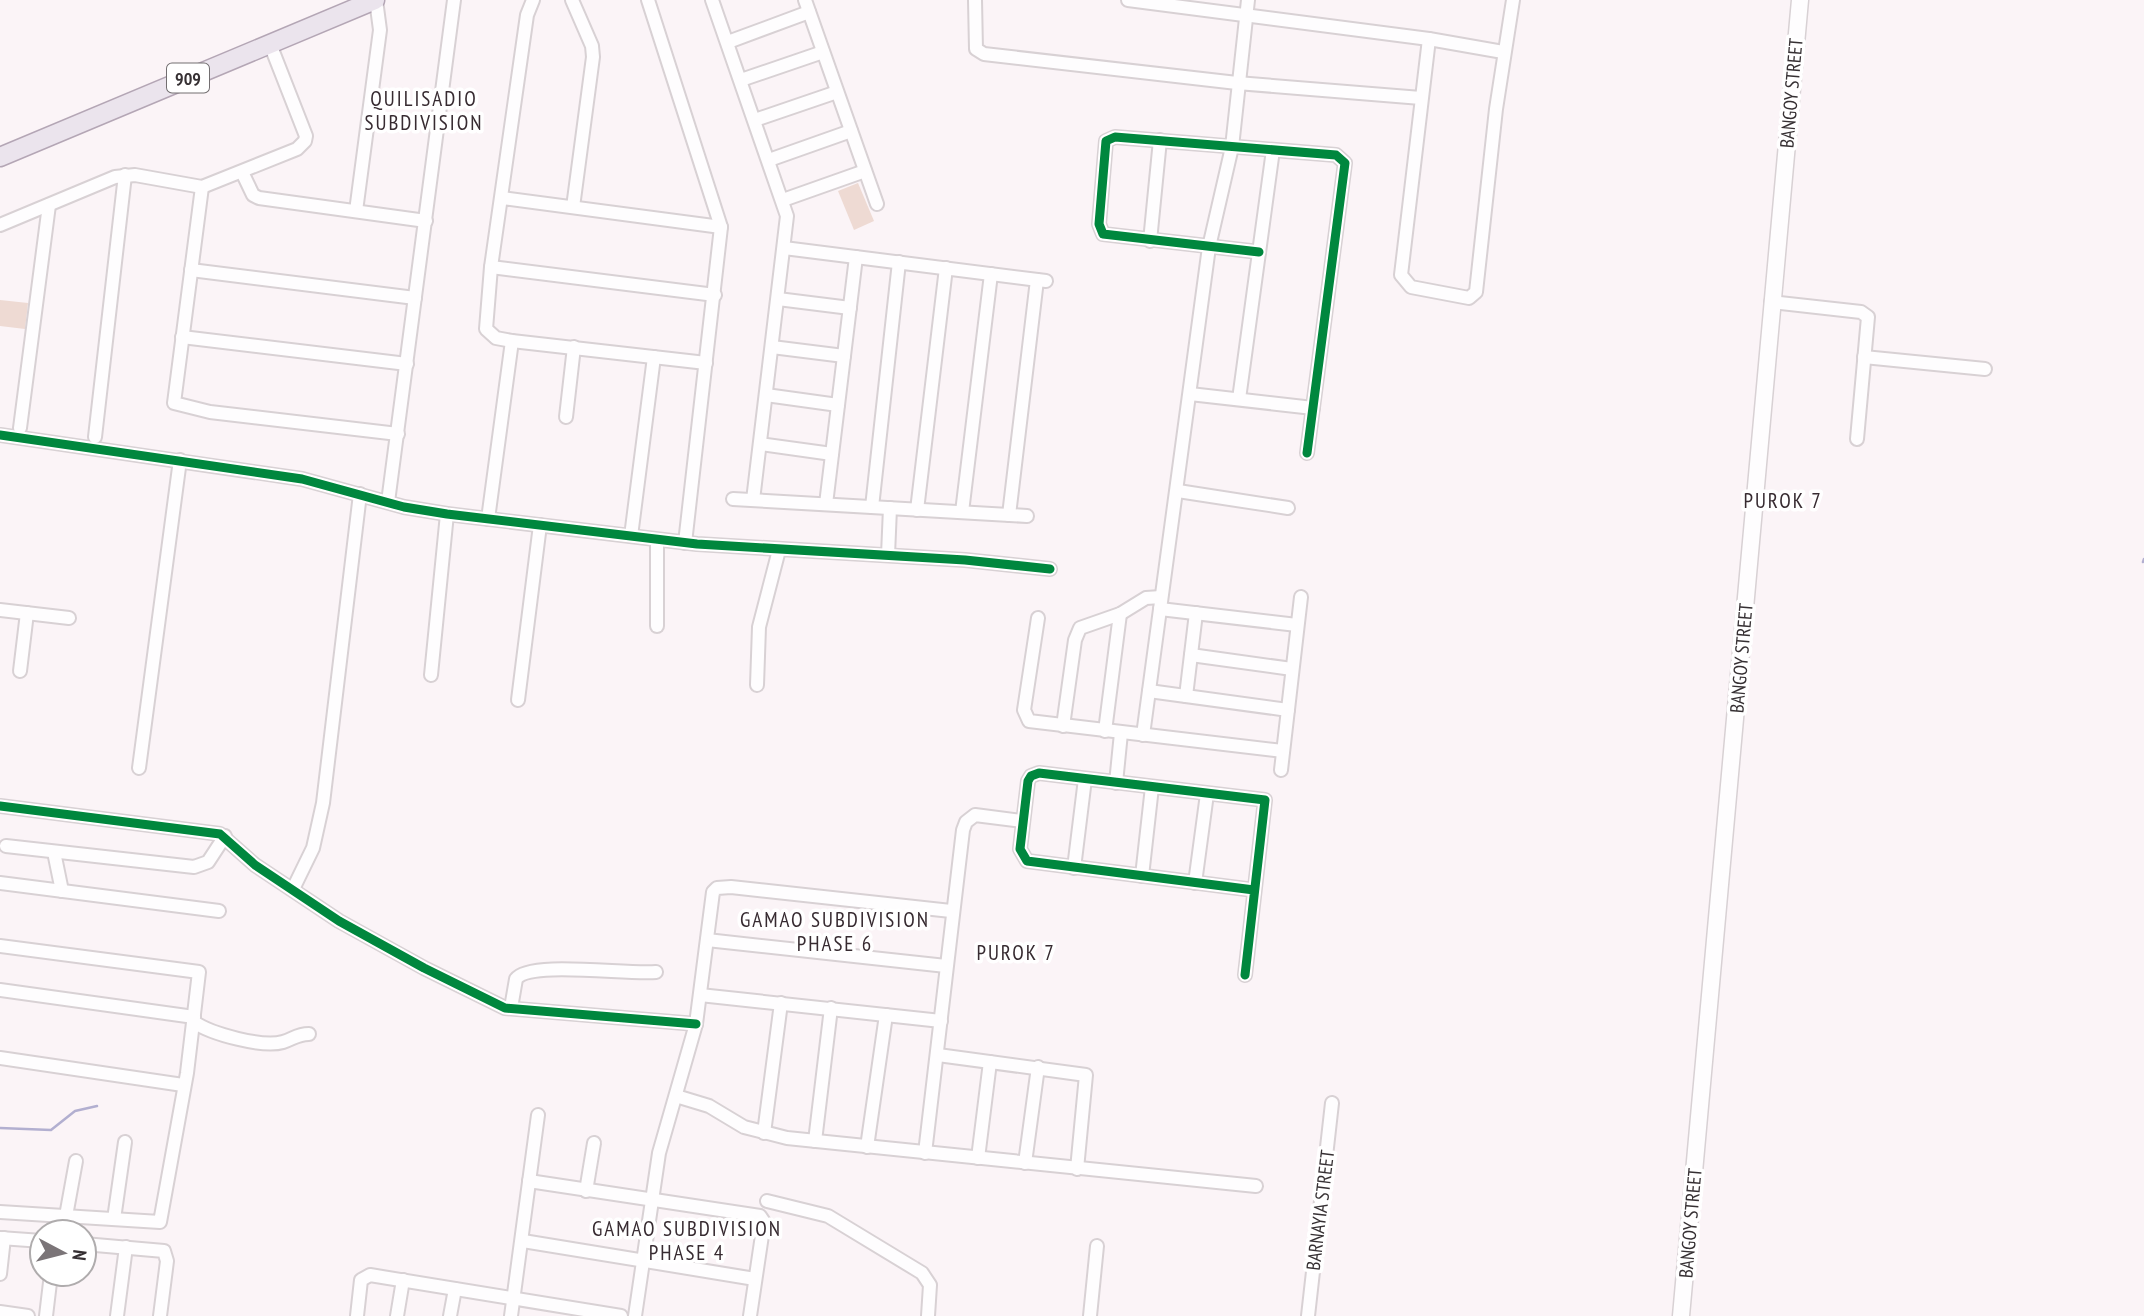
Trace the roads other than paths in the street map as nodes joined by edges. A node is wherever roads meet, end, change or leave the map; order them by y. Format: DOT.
graph roads {
  1 [pos="376,0"];
  2 [pos="454,0"];
  3 [pos="533,0"];
  4 [pos="572,0"];
  5 [pos="648,0"];
  6 [pos="712,0"];
  7 [pos="975,0"];
  8 [pos="1128,0"];
  9 [pos="1248,0"];
  10 [pos="1513,0"];
  11 [pos="1800,0"];
  12 [pos="807,6"];
  13 [pos="1246,16"];
  14 [pos="1429,40"];
  15 [pos="728,42"];
  16 [pos="270,44"];
  17 [pos="823,52"];
  18 [pos="1503,52"];
  19 [pos="741,80"];
  20 [pos="1237,83"];
  21 [pos="837,92"];
  22 [pos="1421,98"];
  23 [pos="755,120"];
  24 [pos="851,131"];
  25 [pos="1160,140"];
  26 [pos="1232,147"];
  27 [pos="1273,150"];
  28 [pos="0,157"];
  29 [pos="769,160"];
  30 [pos="865,171"];
  31 [pos="242,172"];
  32 [pos="125,176"];
  33 [pos="202,187"];
  34 [pos="502,198"];
  35 [pos="783,200"];
  36 [pos="877,204"];
  37 [pos="49,205"];
  38 [pos="573,207"];
  39 [pos="356,211"];
  40 [pos="426,221"];
  41 [pos="0,225"];
  42 [pos="721,227"];
  43 [pos="1150,241"];
  44 [pos="1209,247"];
  45 [pos="784,248"];
  46 [pos="1259,252"];
  47 [pos="856,257"];
  48 [pos="899,262"];
  49 [pos="491,267"];
  50 [pos="946,268"];
  51 [pos="191,270"];
  52 [pos="990,274"];
  53 [pos="715,295"];
  54 [pos="415,298"];
  55 [pos="778,299"];
  56 [pos="1771,302"];
  57 [pos="850,308"];
  58 [pos="182,337"];
  59 [pos="512,341"];
  60 [pos="574,347"];
  61 [pos="772,348"];
  62 [pos="844,356"];
  63 [pos="654,357"];
  64 [pos="1864,357"];
  65 [pos="706,363"];
  66 [pos="407,364"];
  67 [pos="1985,369"];
  68 [pos="1190,394"];
  69 [pos="766,395"];
  70 [pos="1240,399"];
  71 [pos="838,405"];
  72 [pos="1313,408"];
  73 [pos="566,417"];
  74 [pos="20,428"];
  75 [pos="0,435"];
  76 [pos="398,435"];
  77 [pos="95,437"];
  78 [pos="1857,439"];
  79 [pos="760,444"];
  80 [pos="1307,453"];
  81 [pos="832,454"];
  82 [pos="180,460"];
  83 [pos="1178,491"];
  84 [pos="360,494"];
  85 [pos="733,499"];
  86 [pos="753,500"];
  87 [pos="388,502"];
  88 [pos="826,504"];
  89 [pos="872,507"];
  90 [pos="894,508"];
  91 [pos="1288,508"];
  92 [pos="916,510"];
  93 [pos="962,512"];
  94 [pos="447,514"];
  95 [pos="1009,515"];
  96 [pos="1027,516"];
  97 [pos="488,519"];
  98 [pos="540,525"];
  99 [pos="631,536"];
  100 [pos="657,540"];
  101 [pos="685,543"];
  102 [pos="779,550"];
  103 [pos="891,555"];
  104 [pos="1050,569"];
  105 [pos="1301,597"];
  106 [pos="1160,603"];
  107 [pos="0,610"];
  108 [pos="27,613"];
  109 [pos="1196,613"];
  110 [pos="1119,614"];
  111 [pos="69,618"];
  112 [pos="1038,618"];
  113 [pos="1297,625"];
  114 [pos="657,626"];
  115 [pos="1191,655"];
  116 [pos="1292,669"];
  117 [pos="20,671"];
  118 [pos="431,675"];
  119 [pos="757,685"];
  120 [pos="1149,691"];
  121 [pos="1186,696"];
  122 [pos="518,699"];
  123 [pos="1288,710"];
  124 [pos="1063,726"];
  125 [pos="1105,731"];
  126 [pos="1121,733"];
  127 [pos="1143,735"];
  128 [pos="1283,751"];
  129 [pos="139,768"];
  130 [pos="1280,770"];
  131 [pos="1085,779"];
  132 [pos="1116,783"];
  133 [pos="1152,787"];
  134 [pos="1207,794"];
  135 [pos="0,806"];
  136 [pos="1022,821"];
  137 [pos="225,836"];
  138 [pos="6,846"];
  139 [pos="54,852"];
  140 [pos="1073,868"];
  141 [pos="1143,876"];
  142 [pos="0,883"];
  143 [pos="1195,883"];
  144 [pos="293,889"];
  145 [pos="1254,890"];
  146 [pos="62,891"];
  147 [pos="219,911"];
  148 [pos="951,911"];
  149 [pos="707,940"];
  150 [pos="0,946"];
  151 [pos="946,966"];
  152 [pos="656,972"];
  153 [pos="1245,975"];
  154 [pos="0,990"];
  155 [pos="700,995"];
  156 [pos="781,1003"];
  157 [pos="511,1008"];
  158 [pos="831,1008"];
  159 [pos="886,1015"];
  160 [pos="194,1019"];
  161 [pos="941,1021"];
  162 [pos="696,1024"];
  163 [pos="309,1034"];
  164 [pos="938,1055"];
  165 [pos="0,1058"];
  166 [pos="990,1062"];
  167 [pos="1038,1067"];
  168 [pos="183,1085"];
  169 [pos="676,1096"];
  170 [pos="1332,1103"];
  171 [pos="538,1115"];
  172 [pos="764,1133"];
  173 [pos="815,1141"];
  174 [pos="125,1142"];
  175 [pos="594,1143"];
  176 [pos="867,1147"];
  177 [pos="925,1153"];
  178 [pos="978,1158"];
  179 [pos="76,1161"];
  180 [pos="1025,1163"];
  181 [pos="1077,1169"];
  182 [pos="529,1181"];
  183 [pos="1256,1186"];
  184 [pos="586,1191"];
  185 [pos="650,1199"];
  186 [pos="767,1201"];
  187 [pos="0,1212"];
  188 [pos="66,1216"];
  189 [pos="114,1219"];
  190 [pos="2,1238"];
  191 [pos="28,1240"];
  192 [pos="523,1241"];
  193 [pos="98,1245"];
  194 [pos="1097,1246"];
  195 [pos="126,1247"];
  196 [pos="642,1259"];
  197 [pos="0,1274"];
  198 [pos="755,1279"];
  199 [pos="403,1280"];
  200 [pos="49,1288"];
  201 [pos="455,1289"];
  202 [pos="514,1297"];
  203 [pos="577,1311"];
  204 [pos="0,1312"];
  205 [pos="28,1316"];
  206 [pos="46,1316"];
  207 [pos="117,1316"];
  208 [pos="160,1316"];
  209 [pos="357,1316"];
  210 [pos="397,1316"];
  211 [pos="450,1316"];
  212 [pos="510,1316"];
  213 [pos="621,1316"];
  214 [pos="635,1316"];
  215 [pos="750,1316"];
  216 [pos="928,1316"];
  217 [pos="1090,1316"];
  218 [pos="1308,1316"];
  219 [pos="1681,1316"];
  1 -- 16 [label="main road, 909"];
  1 -- 39 [label="street"];
  2 -- 40 [label="street"];
  3 -- 34 [label="street"];
  4 -- 38 [label="street"];
  5 -- 42 [label="street"];
  6 -- 15 [label="street"];
  7 -- 20 [label="street"];
  8 -- 13 [label="street"];
  9 -- 13 [label="street"];
  10 -- 18 [label="street"];
  11 -- 56 [label="main road, BANGOY STREET"];
  12 -- 15 [label="street"];
  12 -- 17 [label="street"];
  13 -- 14 [label="street"];
  13 -- 20 [label="street"];
  14 -- 18 [label="street"];
  14 -- 22 [label="street"];
  15 -- 19 [label="street"];
  16 -- 28 [label="main road, 909"];
  16 -- 31 [label="street"];
  17 -- 19 [label="street"];
  17 -- 21 [label="street"];
  18 -- 22 [label="street"];
  19 -- 23 [label="street"];
  20 -- 22 [label="street"];
  20 -- 26 [label="street"];
  21 -- 23 [label="street"];
  21 -- 24 [label="street"];
  23 -- 29 [label="street"];
  24 -- 29 [label="street"];
  24 -- 30 [label="street"];
  25 -- 26 [label="street"];
  25 -- 43 [label="street"];
  25 -- 43 [label="street"];
  26 -- 27 [label="street"];
  26 -- 44 [label="street"];
  27 -- 46 [label="street"];
  27 -- 72 [label="street"];
  29 -- 35 [label="street"];
  30 -- 35 [label="street"];
  30 -- 36 [label="street"];
  31 -- 33 [label="street"];
  31 -- 39 [label="street"];
  32 -- 33 [label="street"];
  32 -- 37 [label="street"];
  32 -- 77 [label="street"];
  33 -- 51 [label="street"];
  34 -- 38 [label="street"];
  34 -- 49 [label="street"];
  35 -- 45 [label="street"];
  37 -- 41 [label="street"];
  37 -- 74 [label="street"];
  38 -- 42 [label="street"];
  39 -- 40 [label="street"];
  40 -- 54 [label="street"];
  42 -- 53 [label="street"];
  43 -- 44 [label="street"];
  44 -- 46 [label="street"];
  44 -- 68 [label="street"];
  45 -- 47 [label="street"];
  45 -- 55 [label="street"];
  46 -- 70 [label="street"];
  47 -- 48 [label="street"];
  47 -- 57 [label="street"];
  48 -- 50 [label="street"];
  48 -- 89 [label="street"];
  49 -- 53 [label="street"];
  49 -- 59 [label="street"];
  50 -- 52 [label="street"];
  50 -- 92 [label="street"];
  51 -- 54 [label="street"];
  51 -- 58 [label="street"];
  52 -- 93 [label="street"];
  52 -- 95 [label="street"];
  53 -- 65 [label="street"];
  54 -- 66 [label="street"];
  55 -- 57 [label="street"];
  55 -- 61 [label="street"];
  56 -- 64 [label="street"];
  56 -- 219 [label="main road, BANGOY STREET"];
  57 -- 62 [label="street"];
  58 -- 66 [label="street"];
  58 -- 76 [label="street"];
  59 -- 60 [label="street"];
  59 -- 97 [label="street"];
  60 -- 63 [label="street"];
  60 -- 73 [label="street"];
  61 -- 62 [label="street"];
  61 -- 69 [label="street"];
  62 -- 71 [label="street"];
  63 -- 65 [label="street"];
  63 -- 99 [label="street"];
  64 -- 67 [label="street"];
  64 -- 78 [label="street"];
  65 -- 101 [label="street"];
  66 -- 76 [label="street"];
  68 -- 70 [label="street"];
  68 -- 83 [label="street"];
  69 -- 71 [label="street"];
  69 -- 79 [label="street"];
  70 -- 72 [label="street"];
  71 -- 81 [label="street"];
  72 -- 80 [label="street"];
  75 -- 82 [label="street"];
  76 -- 87 [label="street"];
  79 -- 81 [label="street"];
  79 -- 86 [label="street"];
  81 -- 88 [label="street"];
  82 -- 84 [label="street"];
  82 -- 129 [label="street"];
  83 -- 91 [label="street"];
  83 -- 106 [label="street"];
  84 -- 87 [label="street"];
  84 -- 144 [label="street"];
  85 -- 86 [label="street"];
  86 -- 88 [label="street"];
  87 -- 94 [label="street"];
  88 -- 89 [label="street"];
  89 -- 90 [label="street"];
  90 -- 92 [label="street"];
  90 -- 103 [label="street"];
  92 -- 93 [label="street"];
  93 -- 95 [label="street"];
  94 -- 97 [label="street"];
  94 -- 118 [label="street"];
  95 -- 96 [label="street"];
  97 -- 98 [label="street"];
  98 -- 99 [label="street"];
  98 -- 122 [label="street"];
  99 -- 100 [label="street"];
  100 -- 101 [label="street"];
  100 -- 114 [label="street"];
  101 -- 102 [label="street"];
  102 -- 103 [label="street"];
  102 -- 119 [label="street"];
  103 -- 104 [label="street"];
  105 -- 113 [label="street"];
  106 -- 109 [label="street"];
  106 -- 110 [label="street"];
  106 -- 120 [label="street"];
  107 -- 108 [label="street"];
  108 -- 111 [label="street"];
  108 -- 117 [label="street"];
  109 -- 113 [label="street"];
  109 -- 115 [label="street"];
  110 -- 124 [label="street"];
  110 -- 125 [label="street"];
  112 -- 124 [label="street"];
  113 -- 116 [label="street"];
  115 -- 116 [label="street"];
  115 -- 121 [label="street"];
  116 -- 123 [label="street"];
  120 -- 121 [label="street"];
  120 -- 127 [label="street"];
  121 -- 123 [label="street"];
  123 -- 128 [label="street"];
  124 -- 125 [label="street"];
  125 -- 126 [label="street"];
  126 -- 127 [label="street"];
  126 -- 132 [label="street"];
  127 -- 128 [label="street"];
  128 -- 130 [label="street"];
  131 -- 132 [label="street"];
  131 -- 136 [label="street"];
  131 -- 140 [label="street"];
  132 -- 133 [label="street"];
  133 -- 134 [label="street"];
  133 -- 141 [label="street"];
  134 -- 143 [label="street"];
  134 -- 145 [label="street"];
  135 -- 137 [label="street"];
  136 -- 140 [label="street"];
  136 -- 148 [label="street"];
  137 -- 139 [label="street"];
  137 -- 144 [label="street"];
  138 -- 139 [label="street"];
  139 -- 146 [label="street"];
  140 -- 141 [label="street"];
  141 -- 143 [label="street"];
  142 -- 146 [label="street"];
  143 -- 145 [label="street"];
  144 -- 157 [label="street"];
  145 -- 153 [label="street"];
  146 -- 147 [label="street"];
  148 -- 149 [label="street"];
  148 -- 151 [label="street"];
  149 -- 151 [label="street"];
  149 -- 155 [label="street"];
  150 -- 160 [label="street"];
  151 -- 161 [label="street"];
  152 -- 157 [label="street"];
  154 -- 160 [label="street"];
  155 -- 156 [label="street"];
  155 -- 162 [label="street"];
  156 -- 158 [label="street"];
  156 -- 172 [label="street"];
  157 -- 162 [label="street"];
  158 -- 159 [label="street"];
  158 -- 173 [label="street"];
  159 -- 161 [label="street"];
  159 -- 176 [label="street"];
  160 -- 163 [label="street"];
  160 -- 168 [label="street"];
  161 -- 164 [label="street"];
  162 -- 169 [label="street"];
  164 -- 166 [label="street"];
  164 -- 177 [label="street"];
  165 -- 168 [label="street"];
  166 -- 167 [label="street"];
  166 -- 178 [label="street"];
  167 -- 180 [label="street"];
  167 -- 181 [label="street"];
  168 -- 189 [label="street"];
  169 -- 172 [label="street"];
  169 -- 185 [label="street"];
  170 -- 218 [label="street, BARNAYIA STREET"];
  171 -- 182 [label="street"];
  172 -- 173 [label="street"];
  173 -- 176 [label="street"];
  174 -- 189 [label="street"];
  175 -- 184 [label="street"];
  176 -- 177 [label="street"];
  177 -- 178 [label="street"];
  178 -- 180 [label="street"];
  179 -- 188 [label="street"];
  180 -- 181 [label="street"];
  181 -- 183 [label="street"];
  182 -- 184 [label="street"];
  182 -- 192 [label="street"];
  184 -- 185 [label="street"];
  185 -- 196 [label="street"];
  185 -- 198 [label="street"];
  186 -- 216 [label="street"];
  187 -- 188 [label="street"];
  188 -- 189 [label="street"];
  190 -- 191 [label="street"];
  190 -- 197 [label="street"];
  192 -- 196 [label="street"];
  192 -- 202 [label="street"];
  193 -- 195 [label="street"];
  194 -- 217 [label="street"];
  195 -- 207 [label="street"];
  195 -- 208 [label="street"];
  196 -- 198 [label="street"];
  196 -- 214 [label="street"];
  198 -- 215 [label="street"];
  199 -- 201 [label="street"];
  199 -- 209 [label="street"];
  199 -- 210 [label="street"];
  200 -- 206 [label="street"];
  201 -- 202 [label="street"];
  201 -- 211 [label="street"];
  202 -- 203 [label="street"];
  202 -- 212 [label="street"];
  203 -- 213 [label="street"];
  204 -- 205 [label="street"];
}
